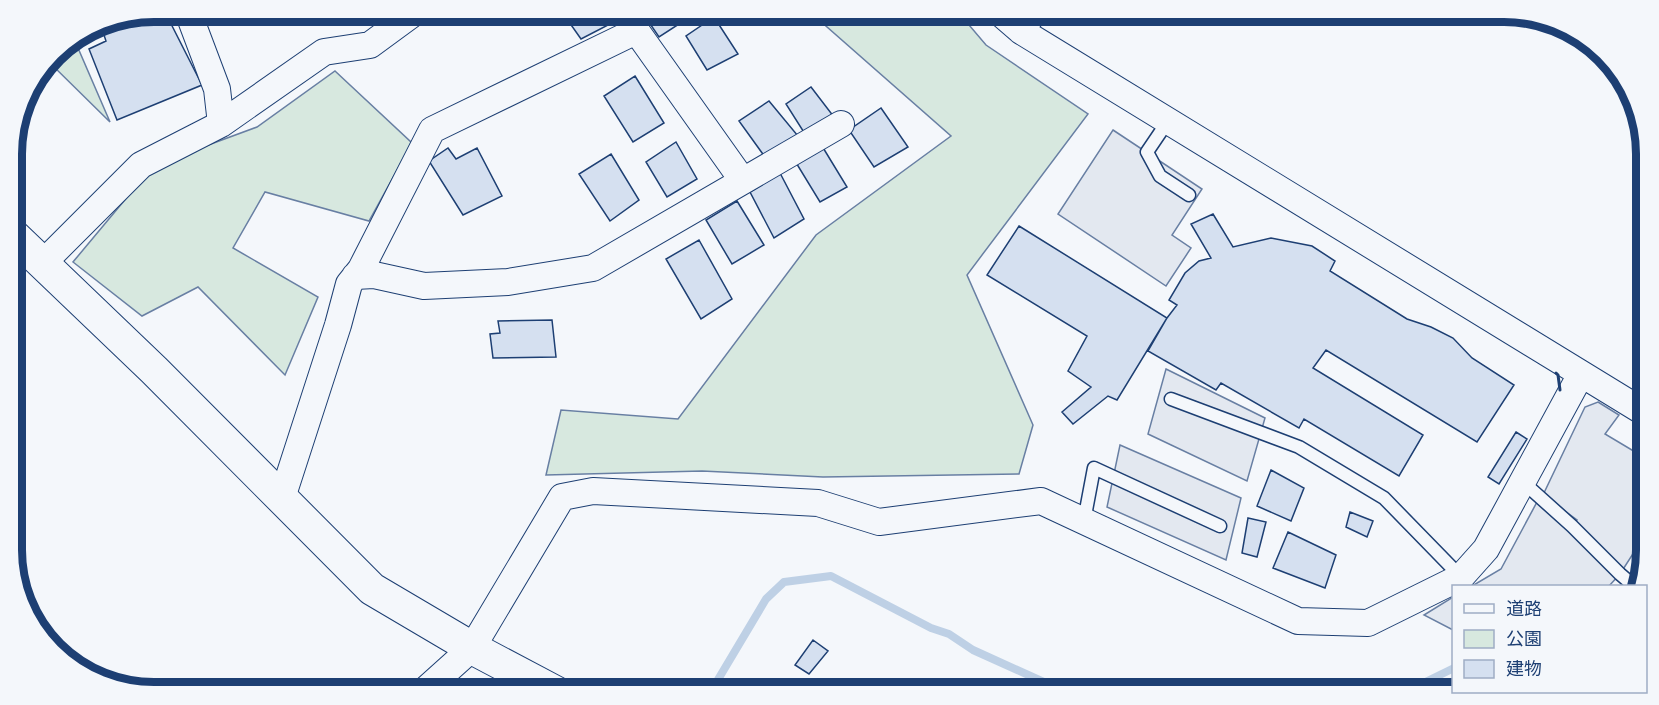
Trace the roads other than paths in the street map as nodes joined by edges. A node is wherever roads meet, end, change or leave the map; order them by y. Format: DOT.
graph roads {
  1 [pos="192,22"];
  2 [pos="401,22"];
  3 [pos="627,22"];
  4 [pos="630,22"];
  5 [pos="1028,22"];
  6 [pos="1168,121"];
  7 [pos="221,124"];
  8 [pos="841,124"];
  9 [pos="743,181"];
  10 [pos="1189,195"];
  11 [pos="23,245"];
  12 [pos="42,264"];
  13 [pos="355,276"];
  14 [pos="1581,374"];
  15 [pos="1171,399"];
  16 [pos="1636,407"];
  17 [pos="1522,482"];
  18 [pos="282,498"];
  19 [pos="1084,521"];
  20 [pos="1220,526"];
  21 [pos="1461,577"];
  22 [pos="1632,584"];
  23 [pos="472,648"];
  24 [pos="434,682"];
  25 [pos="536,682"];
  1 -- 7 [label="street"];
  2 -- 7 [label="street"];
  3 -- 13 [label="street"];
  4 -- 9 [label="street"];
  5 -- 6 [label="street"];
  6 -- 10 [label="lane"];
  6 -- 14 [label="street"];
  7 -- 12 [label="street"];
  8 -- 9 [label="street"];
  9 -- 13 [label="street"];
  11 -- 12 [label="street"];
  12 -- 18 [label="street"];
  13 -- 18 [label="street"];
  14 -- 16 [label="street"];
  14 -- 17 [label="street"];
  15 -- 21 [label="lane"];
  17 -- 21 [label="street"];
  17 -- 22 [label="lane"];
  18 -- 23 [label="street"];
  19 -- 20 [label="lane"];
  19 -- 21 [label="street"];
  19 -- 23 [label="street"];
  23 -- 24 [label="street"];
  23 -- 25 [label="street"];
}
